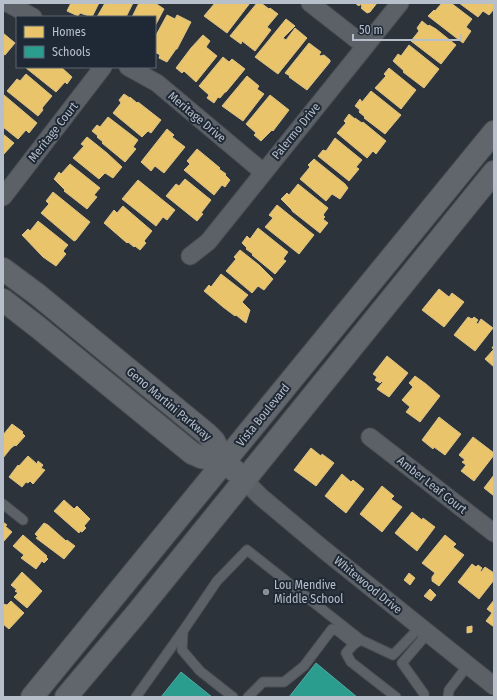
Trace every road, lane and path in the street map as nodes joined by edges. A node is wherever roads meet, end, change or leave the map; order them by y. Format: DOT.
graph roads {
  1 [pos="7,3"];
  2 [pos="310,3"];
  3 [pos="400,3"];
  4 [pos="32,16"];
  5 [pos="365,46"];
  6 [pos="103,68"];
  7 [pos="130,68"];
  8 [pos="494,132"];
  9 [pos="263,172"];
  10 [pos="494,172"];
  11 [pos="3,197"];
  12 [pos="190,256"];
  13 [pos="3,269"];
  14 [pos="3,300"];
  15 [pos="370,436"];
  16 [pos="224,462"];
  17 [pos="244,480"];
  18 [pos="3,504"];
  19 [pos="23,520"];
  20 [pos="494,533"];
  21 [pos="424,630"];
  22 [pos="183,631"];
  23 [pos="357,642"];
  24 [pos="393,656"];
  25 [pos="402,663"];
  26 [pos="468,665"];
  27 [pos="494,686"];
  28 [pos="32,697"];
  29 [pos="66,697"];
  30 [pos="136,697"];
  31 [pos="233,697"];
  32 [pos="248,697"];
  33 [pos="396,697"];
  34 [pos="424,697"];
  35 [pos="448,697"];
  1 -- 4 [label="street"];
  2 -- 5 [label="street"];
  3 -- 5 [label="street, Palermo Drive"];
  5 -- 9 [label="street, Palermo Drive"];
  6 -- 11 [label="street, Meritage Court"];
  7 -- 9 [label="street, Meritage Drive"];
  8 -- 16 [label="main road, Vista Boulevard"];
  9 -- 12 [label="street, Palermo Drive"];
  10 -- 17 [label="main road"];
  13 -- 16 [label="main road, Geno Martini Parkway"];
  14 -- 16 [label="main road, Geno Martini Parkway"];
  15 -- 20 [label="street, Amber Leaf Court"];
  16 -- 17 [label="main road"];
  16 -- 28 [label="main road, Vista Boulevard"];
  17 -- 21 [label="street, Whitewood Drive"];
  17 -- 29 [label="main road"];
  18 -- 19 [label="lane"];
  21 -- 24 [label="lane"];
  21 -- 25 [label="lane"];
  21 -- 26 [label="street, Whitewood Drive"];
  22 -- 23 [label="lane"];
  22 -- 30 [label="lane"];
  22 -- 31 [label="lane"];
  23 -- 24 [label="lane"];
  23 -- 32 [label="lane"];
  23 -- 33 [label="lane"];
  24 -- 25 [label="lane"];
  25 -- 34 [label="lane"];
  26 -- 27 [label="street, Whitewood Drive"];
  26 -- 35 [label="lane"];
}
